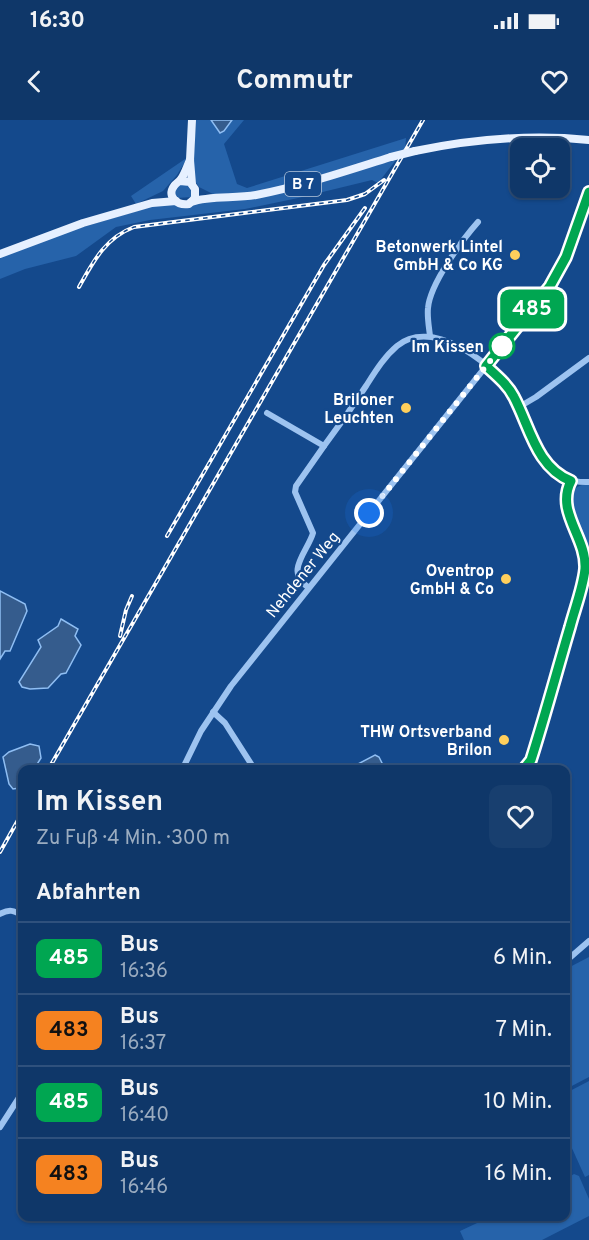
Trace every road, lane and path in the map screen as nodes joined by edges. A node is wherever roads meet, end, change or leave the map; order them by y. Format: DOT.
graph roads {
  1 [pos="192,120"];
  2 [pos="589,140"];
  3 [pos="190,160"];
  4 [pos="180,181"];
  5 [pos="194,187"];
  6 [pos="172,189"];
  7 [pos="589,192"];
  8 [pos="213,198"];
  9 [pos="176,201"];
  10 [pos="191,202"];
  11 [pos="152,203"];
  12 [pos="478,222"];
  13 [pos="0,254"];
  14 [pos="430,336"];
  15 [pos="589,358"];
  16 [pos="486,366"];
  17 [pos="519,407"];
  18 [pos="267,413"];
  19 [pos="324,446"];
  20 [pos="571,481"];
  21 [pos="589,482"];
  22 [pos="308,587"];
  23 [pos="213,712"];
  24 [pos="185,765"];
  25 [pos="252,765"];
  26 [pos="527,765"];
  27 [pos="18,913"];
  28 [pos="0,914"];
  29 [pos="589,941"];
  30 [pos="570,958"];
  31 [pos="18,1099"];
  32 [pos="0,1127"];
  1 -- 3 [label="main road"];
  2 -- 8 [label="main road, B 7, bridge"];
  3 -- 4 [label="main road"];
  3 -- 5 [label="main road"];
  4 -- 5 [label="main road, B 7"];
  4 -- 6 [label="main road, B 7"];
  5 -- 8 [label="main road, B 7"];
  5 -- 10 [label="main road"];
  6 -- 9 [label="main road"];
  6 -- 11 [label="main road, B 7"];
  7 -- 16 [label="street, Nehdener Weg"];
  8 -- 10 [label="main road, B 7"];
  9 -- 10 [label="main road, B 7"];
  9 -- 11 [label="main road, B 7"];
  11 -- 13 [label="main road, B 7"];
  12 -- 14 [label="street"];
  14 -- 16 [label="street"];
  14 -- 19 [label="street"];
  15 -- 17 [label="street"];
  16 -- 17 [label="street"];
  16 -- 22 [label="street, Nehdener Weg"];
  17 -- 20 [label="street"];
  18 -- 19 [label="street"];
  19 -- 22 [label="street"];
  20 -- 21 [label="street"];
  20 -- 26 [label="street"];
  22 -- 23 [label="street, Nehdener Weg"];
  23 -- 24 [label="street, Nehdener Weg"];
  23 -- 25 [label="street"];
  27 -- 28 [label="street"];
  29 -- 30 [label="street"];
  31 -- 32 [label="street"];
}
